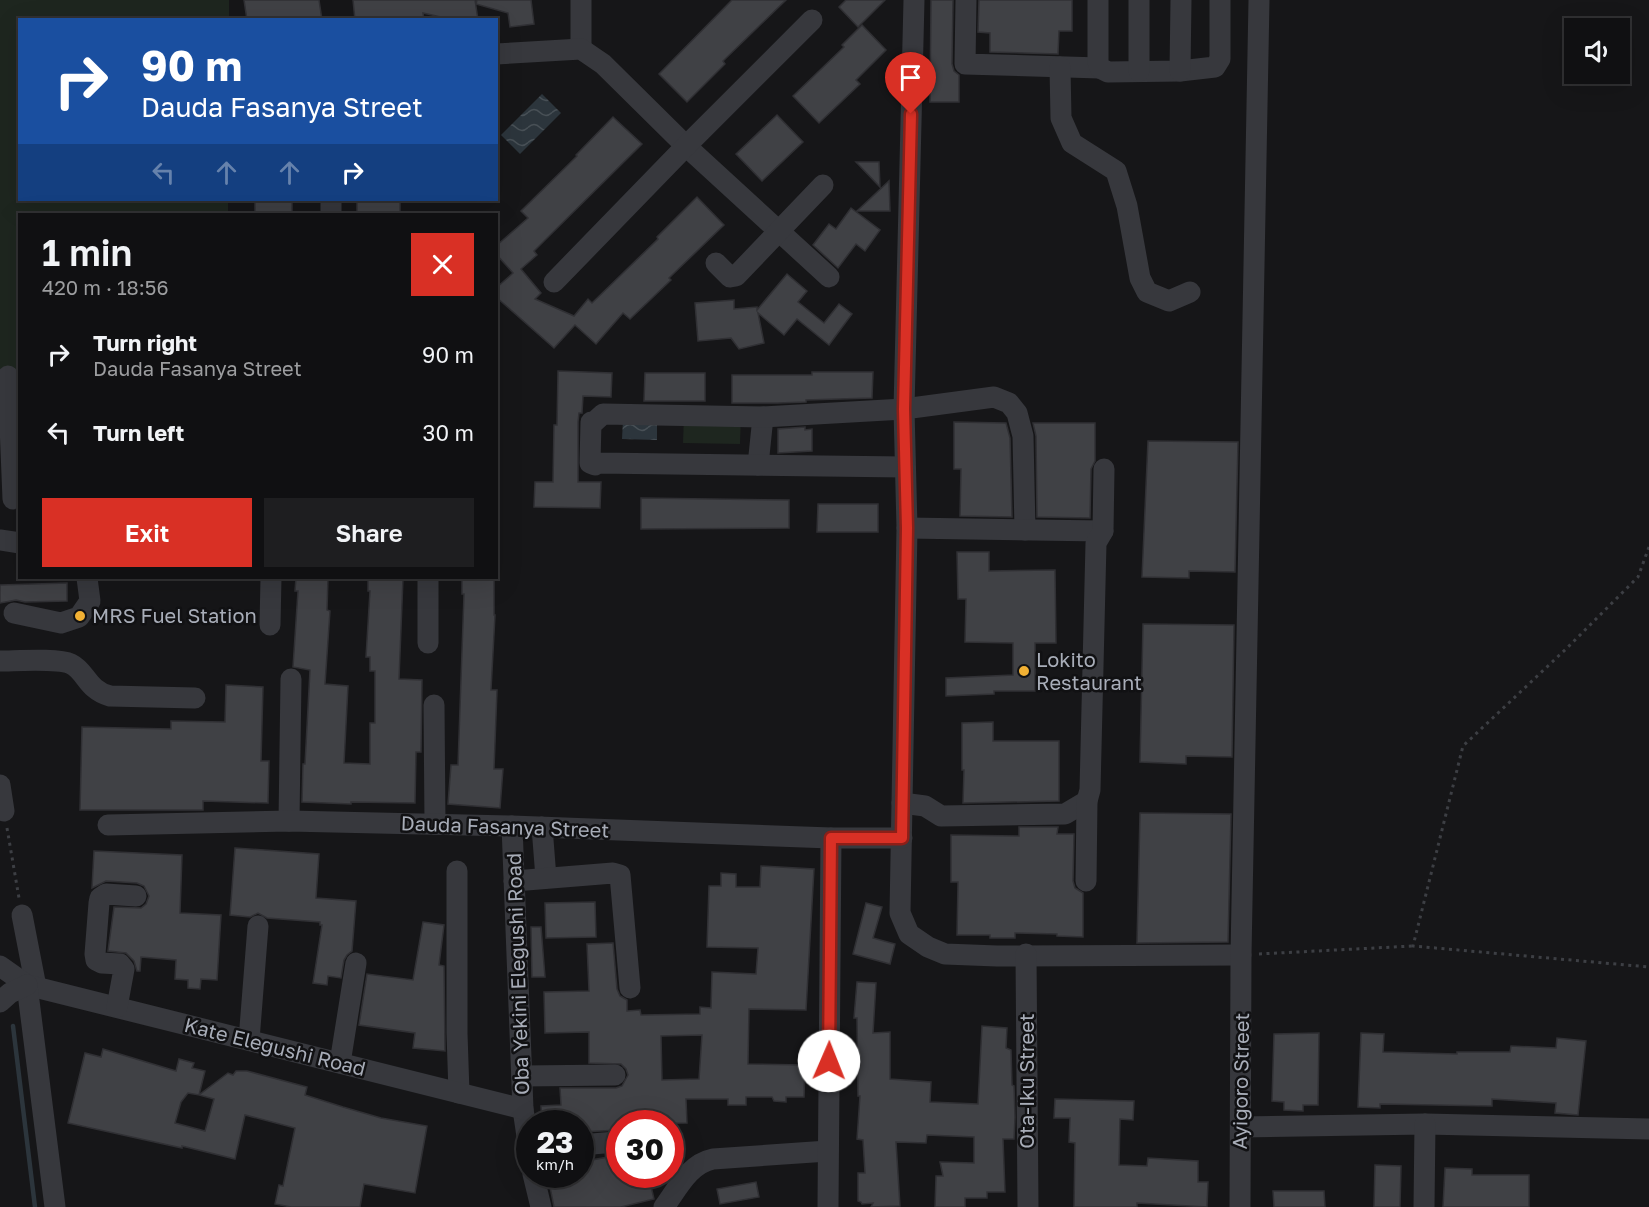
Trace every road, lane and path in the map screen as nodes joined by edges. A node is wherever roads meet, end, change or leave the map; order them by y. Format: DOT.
graph roads {
  1 [pos="580,0"];
  2 [pos="914,0"];
  3 [pos="966,0"];
  4 [pos="1098,0"];
  5 [pos="1139,0"];
  6 [pos="1181,0"];
  7 [pos="1220,0"];
  8 [pos="1259,0"];
  9 [pos="812,20"];
  10 [pos="581,49"];
  11 [pos="498,54"];
  12 [pos="1060,67"];
  13 [pos="1100,68"];
  14 [pos="1180,70"];
  15 [pos="1139,71"];
  16 [pos="686,146"];
  17 [pos="823,185"];
  18 [pos="779,231"];
  19 [pos="716,264"];
  20 [pos="829,277"];
  21 [pos="554,282"];
  22 [pos="1190,292"];
  23 [pos="8,376"];
  24 [pos="904,409"];
  25 [pos="763,417"];
  26 [pos="758,465"];
  27 [pos="905,467"];
  28 [pos="1104,469"];
  29 [pos="11,499"];
  30 [pos="907,528"];
  31 [pos="1025,530"];
  32 [pos="1103,531"];
  33 [pos="0,540"];
  34 [pos="18,543"];
  35 [pos="1649,547"];
  36 [pos="87,579"];
  37 [pos="271,579"];
  38 [pos="428,579"];
  39 [pos="14,613"];
  40 [pos="270,625"];
  41 [pos="428,643"];
  42 [pos="0,661"];
  43 [pos="291,679"];
  44 [pos="195,698"];
  45 [pos="434,705"];
  46 [pos="0,785"];
  47 [pos="1087,801"];
  48 [pos="902,803"];
  49 [pos="4,811"];
  50 [pos="289,821"];
  51 [pos="435,824"];
  52 [pos="108,825"];
  53 [pos="512,826"];
  54 [pos="542,827"];
  55 [pos="831,838"];
  56 [pos="902,838"];
  57 [pos="457,871"];
  58 [pos="546,878"];
  59 [pos="514,881"];
  60 [pos="1086,881"];
  61 [pos="136,896"];
  62 [pos="22,915"];
  63 [pos="258,926"];
  64 [pos="1413,946"];
  65 [pos="1026,954"];
  66 [pos="1241,955"];
  67 [pos="356,963"];
  68 [pos="0,966"];
  69 [pos="1649,967"];
  70 [pos="31,986"];
  71 [pos="630,988"];
  72 [pos="0,1002"];
  73 [pos="117,1007"];
  74 [pos="249,1041"];
  75 [pos="340,1063"];
  76 [pos="615,1075"];
  77 [pos="522,1076"];
  78 [pos="459,1093"];
  79 [pos="524,1109"];
  80 [pos="1425,1124"];
  81 [pos="1241,1128"];
  82 [pos="1649,1129"];
  83 [pos="828,1151"];
  84 [pos="534,1188"];
  85 [pos="536,1206"];
  86 [pos="55,1207"];
  87 [pos="664,1207"];
  88 [pos="828,1207"];
  89 [pos="1028,1207"];
  90 [pos="1240,1207"];
  91 [pos="1424,1207"];
  1 -- 10 [label="street"];
  2 -- 24 [label="street"];
  3 -- 12 [label="street"];
  4 -- 13 [label="street"];
  5 -- 15 [label="street"];
  6 -- 14 [label="street"];
  7 -- 14 [label="street"];
  8 -- 66 [label="street, Ayigoro Street"];
  9 -- 16 [label="street"];
  10 -- 11 [label="street"];
  10 -- 16 [label="street"];
  12 -- 13 [label="street"];
  12 -- 22 [label="street"];
  13 -- 15 [label="street"];
  14 -- 15 [label="street"];
  16 -- 18 [label="street"];
  16 -- 21 [label="street"];
  17 -- 18 [label="street"];
  18 -- 19 [label="street"];
  18 -- 20 [label="street"];
  23 -- 29 [label="street"];
  24 -- 25 [label="street"];
  24 -- 27 [label="street"];
  24 -- 31 [label="street"];
  25 -- 26 [label="street"];
  25 -- 26 [label="street"];
  26 -- 27 [label="street"];
  27 -- 30 [label="street"];
  28 -- 32 [label="street"];
  30 -- 31 [label="street"];
  30 -- 48 [label="street"];
  31 -- 32 [label="street"];
  32 -- 47 [label="street"];
  33 -- 34 [label="street"];
  35 -- 64 [label="path"];
  36 -- 39 [label="street"];
  37 -- 40 [label="street"];
  38 -- 41 [label="street"];
  42 -- 44 [label="street"];
  43 -- 50 [label="street"];
  45 -- 51 [label="street"];
  46 -- 49 [label="street"];
  47 -- 48 [label="street"];
  47 -- 60 [label="street"];
  48 -- 56 [label="street"];
  49 -- 62 [label="path"];
  50 -- 51 [label="street, Dauda Fasanya Street"];
  50 -- 52 [label="street, Dauda Fasanya Street"];
  51 -- 53 [label="street, Dauda Fasanya Street"];
  53 -- 54 [label="street, Dauda Fasanya Street"];
  53 -- 59 [label="street, Oba Yekini Elegushi Road"];
  54 -- 55 [label="street, Dauda Fasanya Street"];
  54 -- 58 [label="street"];
  55 -- 56 [label="street, Dauda Fasanya Street"];
  55 -- 83 [label="street"];
  56 -- 65 [label="street"];
  57 -- 78 [label="street"];
  58 -- 59 [label="street"];
  58 -- 71 [label="street"];
  59 -- 77 [label="street, Oba Yekini Elegushi Road"];
  61 -- 73 [label="street"];
  62 -- 70 [label="street"];
  63 -- 74 [label="street"];
  64 -- 66 [label="path"];
  64 -- 69 [label="path"];
  65 -- 66 [label="street"];
  65 -- 89 [label="street, Ota-Iku Street"];
  66 -- 81 [label="street, Ayigoro Street"];
  67 -- 75 [label="street"];
  68 -- 70 [label="street, Kate Elegushi Road"];
  70 -- 72 [label="street"];
  70 -- 73 [label="street, Kate Elegushi Road"];
  70 -- 86 [label="street"];
  73 -- 74 [label="street, Kate Elegushi Road"];
  74 -- 75 [label="street, Kate Elegushi Road"];
  75 -- 78 [label="street, Kate Elegushi Road"];
  76 -- 77 [label="street"];
  77 -- 79 [label="street, Oba Yekini Elegushi Road"];
  78 -- 79 [label="street, Kate Elegushi Road"];
  80 -- 81 [label="street"];
  80 -- 82 [label="street"];
  80 -- 91 [label="street"];
  81 -- 90 [label="street, Ayigoro Street"];
  83 -- 87 [label="street"];
  83 -- 88 [label="street"];
  84 -- 85 [label="street"];
}
